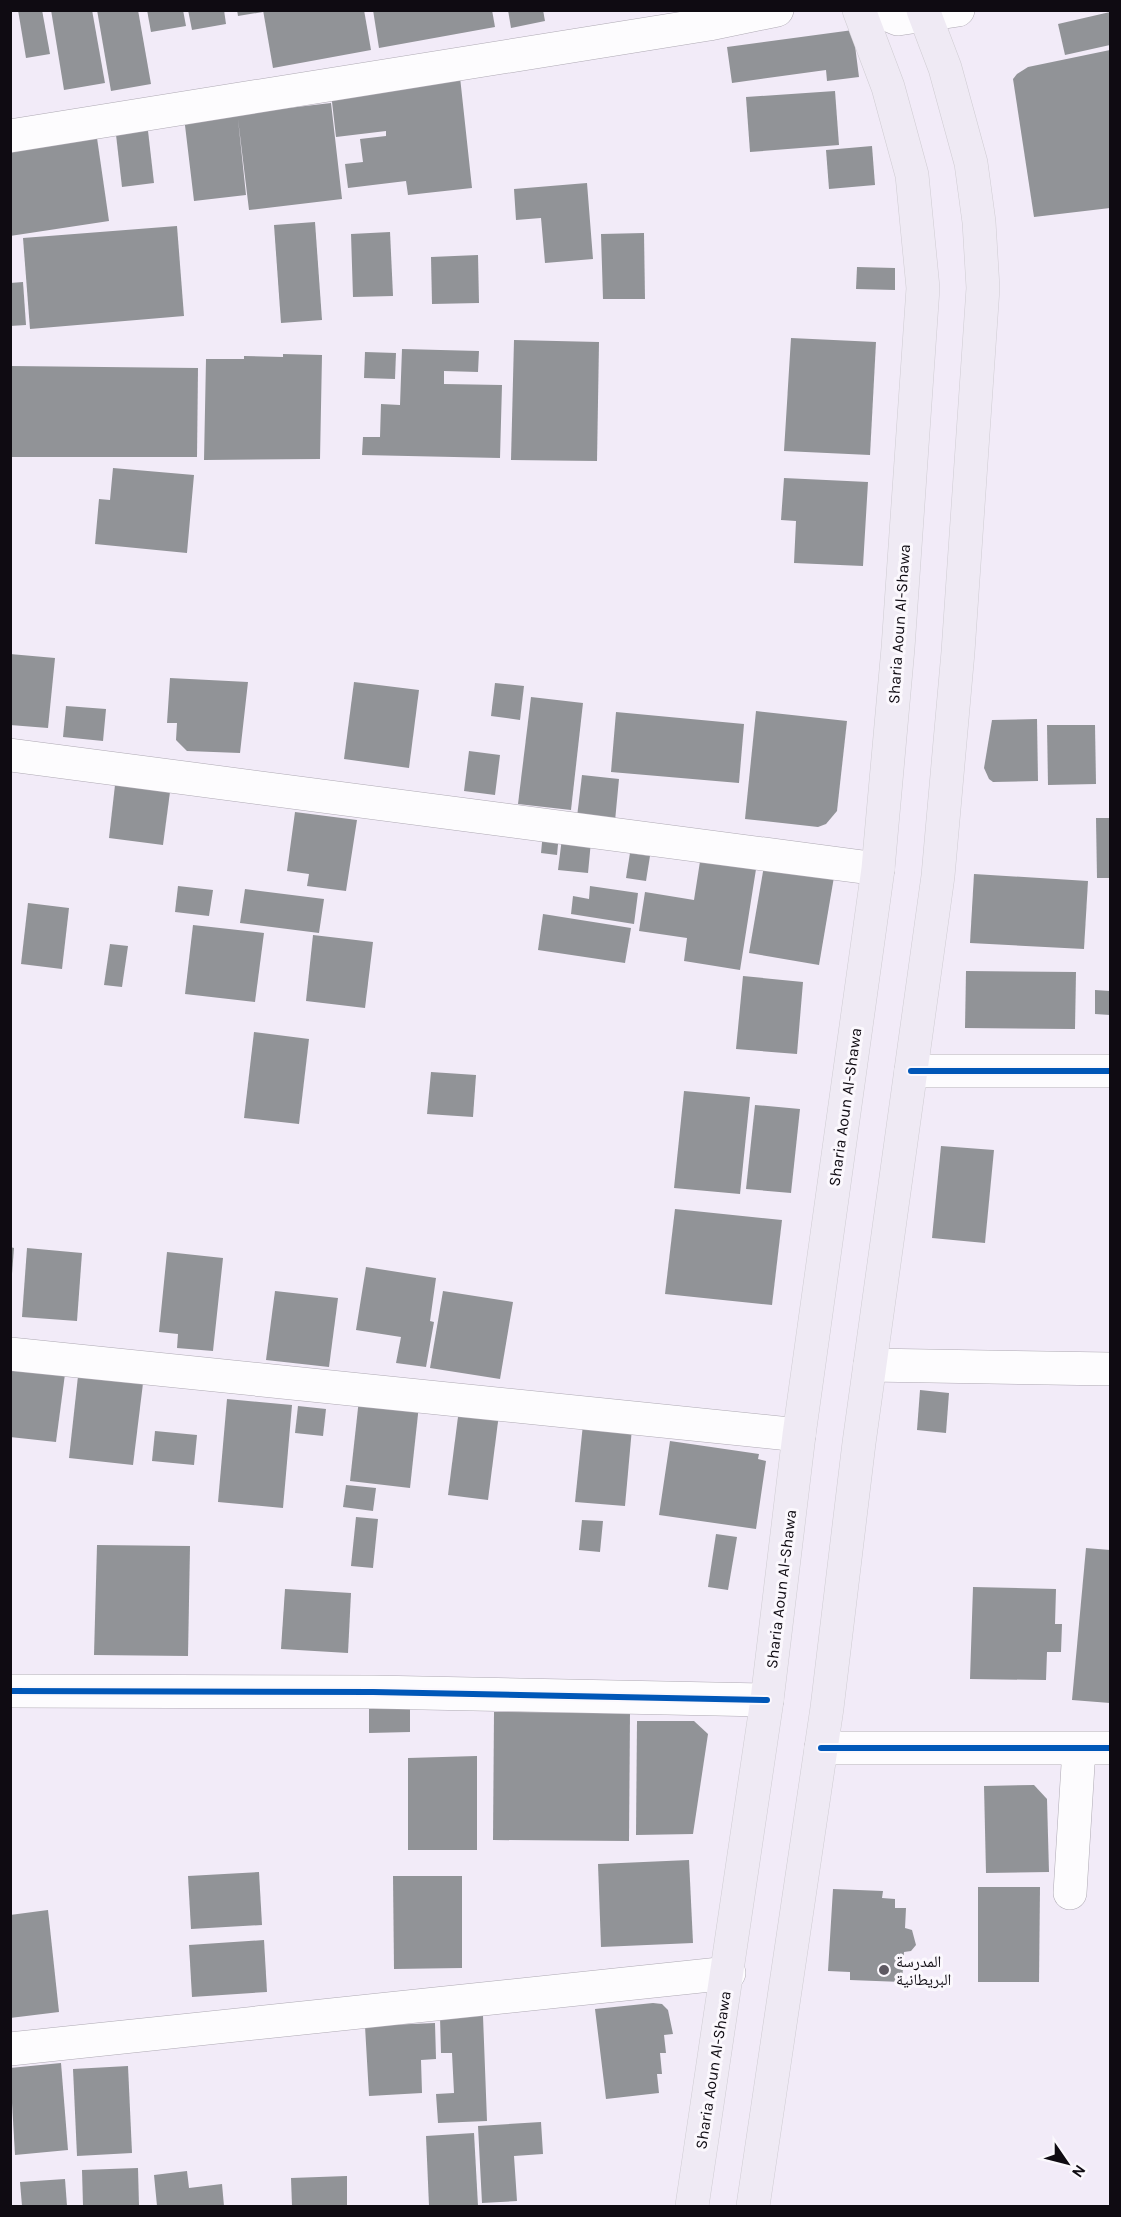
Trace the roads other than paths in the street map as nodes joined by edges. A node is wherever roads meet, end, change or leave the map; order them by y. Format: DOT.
graph roads {
  1 [pos="777,10"];
  2 [pos="859,10"];
  3 [pos="877,10"];
  4 [pos="958,10"];
  5 [pos="924,14"];
  6 [pos="10,136"];
  7 [pos="10,755"];
  8 [pos="878,869"];
  9 [pos="911,1071"];
  10 [pos="1110,1071"];
  11 [pos="10,1354"];
  12 [pos="870,1365"];
  13 [pos="1110,1369"];
  14 [pos="799,1435"];
  15 [pos="10,1691"];
  16 [pos="767,1700"];
  17 [pos="821,1748"];
  18 [pos="1095,1749"];
  19 [pos="1070,1893"];
  20 [pos="729,1973"];
  21 [pos="10,2049"];
  22 [pos="692,2206"];
  23 [pos="753,2206"];
  1 -- 6 [label="street"];
  2 -- 8 [label="main road, Sharia Aoun Al-Shawa"];
  3 -- 5 [label="street"];
  4 -- 5 [label="street"];
  5 -- 9 [label="main road"];
  7 -- 8 [label="street"];
  8 -- 14 [label="main road, Sharia Aoun Al-Shawa"];
  9 -- 10 [label="street"];
  9 -- 12 [label="main road"];
  11 -- 14 [label="street"];
  12 -- 13 [label="street"];
  12 -- 17 [label="main road"];
  14 -- 16 [label="main road, Sharia Aoun Al-Shawa"];
  15 -- 16 [label="street"];
  16 -- 20 [label="main road, Sharia Aoun Al-Shawa"];
  17 -- 18 [label="street"];
  17 -- 23 [label="main road"];
  18 -- 19 [label="street"];
  20 -- 21 [label="street"];
  20 -- 22 [label="main road, Sharia Aoun Al-Shawa"];
}
